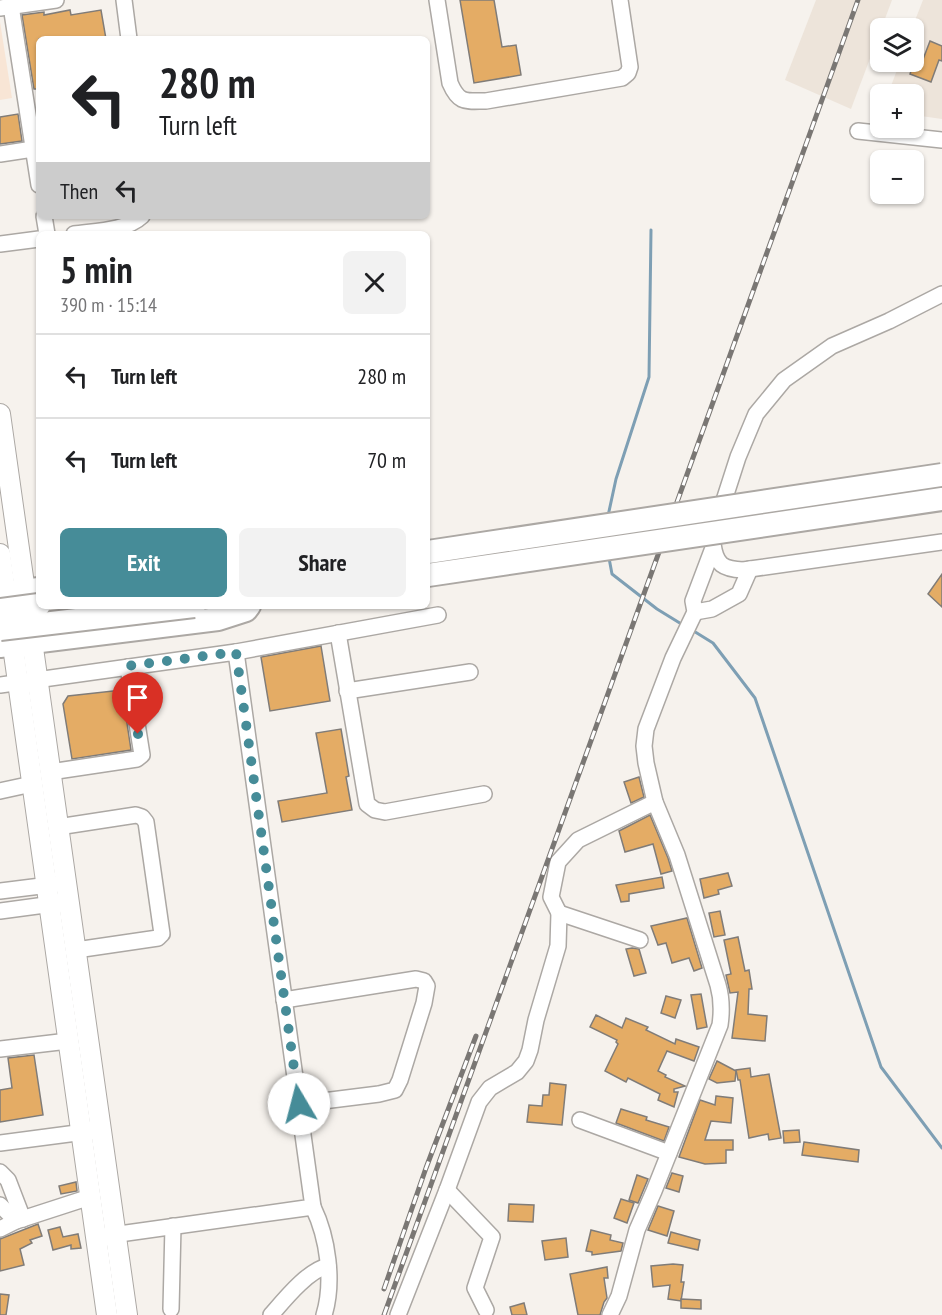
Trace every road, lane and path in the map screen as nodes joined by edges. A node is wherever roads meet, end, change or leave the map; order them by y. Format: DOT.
graph roads {
  1 [pos="56,0"];
  2 [pos="124,0"];
  3 [pos="437,0"];
  4 [pos="620,0"];
  5 [pos="6,7"];
  6 [pos="129,36"];
  7 [pos="33,113"];
  8 [pos="858,131"];
  9 [pos="942,140"];
  10 [pos="33,149"];
  11 [pos="0,154"];
  12 [pos="36,167"];
  13 [pos="139,219"];
  14 [pos="114,231"];
  15 [pos="36,239"];
  16 [pos="0,244"];
  17 [pos="942,294"];
  18 [pos="0,418"];
  19 [pos="942,475"];
  20 [pos="942,499"];
  21 [pos="942,542"];
  22 [pos="713,548"];
  23 [pos="430,552"];
  24 [pos="0,554"];
  25 [pos="750,569"];
  26 [pos="430,575"];
  27 [pos="18,597"];
  28 [pos="178,609"];
  29 [pos="247,609"];
  30 [pos="694,614"];
  31 [pos="438,615"];
  32 [pos="338,633"];
  33 [pos="11,640"];
  34 [pos="236,652"];
  35 [pos="128,666"];
  36 [pos="470,672"];
  37 [pos="18,682"];
  38 [pos="347,691"];
  39 [pos="50,772"];
  40 [pos="32,784"];
  41 [pos="0,791"];
  42 [pos="484,794"];
  43 [pos="655,802"];
  44 [pos="58,827"];
  45 [pos="56,884"];
  46 [pos="0,891"];
  47 [pos="59,904"];
  48 [pos="0,911"];
  49 [pos="559,913"];
  50 [pos="640,940"];
  51 [pos="75,950"];
  52 [pos="284,1000"];
  53 [pos="68,1041"];
  54 [pos="0,1049"];
  55 [pos="299,1104"];
  56 [pos="580,1120"];
  57 [pos="91,1131"];
  58 [pos="0,1143"];
  59 [pos="669,1153"];
  60 [pos="0,1172"];
  61 [pos="447,1190"];
  62 [pos="90,1197"];
  63 [pos="313,1207"];
  64 [pos="10,1216"];
  65 [pos="173,1226"];
  66 [pos="0,1229"];
  67 [pos="106,1236"];
  68 [pos="328,1266"];
  69 [pos="171,1309"];
  70 [pos="486,1310"];
  71 [pos="107,1315"];
  72 [pos="127,1315"];
  73 [pos="271,1315"];
  74 [pos="324,1315"];
  75 [pos="398,1315"];
  76 [pos="610,1315"];
  1 -- 5 [label="street"];
  2 -- 6 [label="street"];
  3 -- 4 [label="street"];
  5 -- 7 [label="street"];
  7 -- 10 [label="street"];
  8 -- 9 [label="street"];
  10 -- 11 [label="street"];
  10 -- 12 [label="street"];
  13 -- 14 [label="street"];
  15 -- 16 [label="street"];
  17 -- 22 [label="street"];
  18 -- 27 [label="main road"];
  19 -- 23 [label="highway, bridge"];
  20 -- 26 [label="highway, bridge"];
  21 -- 25 [label="street"];
  22 -- 25 [label="street"];
  22 -- 30 [label="street"];
  24 -- 27 [label="main road"];
  25 -- 30 [label="street"];
  27 -- 33 [label="main road"];
  28 -- 33 [label="highway, bridge"];
  29 -- 33 [label="highway"];
  30 -- 43 [label="street"];
  31 -- 32 [label="street"];
  32 -- 34 [label="street"];
  32 -- 38 [label="street"];
  33 -- 37 [label="main road"];
  34 -- 35 [label="street"];
  34 -- 52 [label="street"];
  35 -- 37 [label="street"];
  35 -- 39 [label="street"];
  36 -- 38 [label="street"];
  37 -- 39 [label="main road"];
  37 -- 40 [label="main road"];
  38 -- 42 [label="street"];
  39 -- 44 [label="main road"];
  40 -- 41 [label="street"];
  40 -- 45 [label="main road"];
  43 -- 49 [label="street"];
  43 -- 59 [label="street"];
  44 -- 45 [label="main road"];
  44 -- 51 [label="street"];
  45 -- 46 [label="street"];
  45 -- 47 [label="main road"];
  47 -- 48 [label="street"];
  47 -- 51 [label="main road"];
  47 -- 53 [label="main road"];
  49 -- 50 [label="street"];
  49 -- 61 [label="street"];
  51 -- 57 [label="main road"];
  52 -- 55 [label="street"];
  52 -- 55 [label="street"];
  53 -- 54 [label="street"];
  53 -- 57 [label="main road"];
  55 -- 63 [label="street"];
  56 -- 59 [label="street"];
  57 -- 58 [label="street"];
  57 -- 62 [label="main road"];
  57 -- 67 [label="main road"];
  59 -- 76 [label="street"];
  60 -- 64 [label="street"];
  61 -- 70 [label="street"];
  61 -- 75 [label="street"];
  62 -- 64 [label="street"];
  62 -- 67 [label="main road"];
  63 -- 65 [label="street"];
  63 -- 68 [label="street"];
  64 -- 66 [label="street"];
  65 -- 67 [label="street"];
  65 -- 69 [label="street"];
  67 -- 71 [label="main road"];
  67 -- 72 [label="main road"];
  68 -- 73 [label="street"];
  68 -- 74 [label="street"];
}
